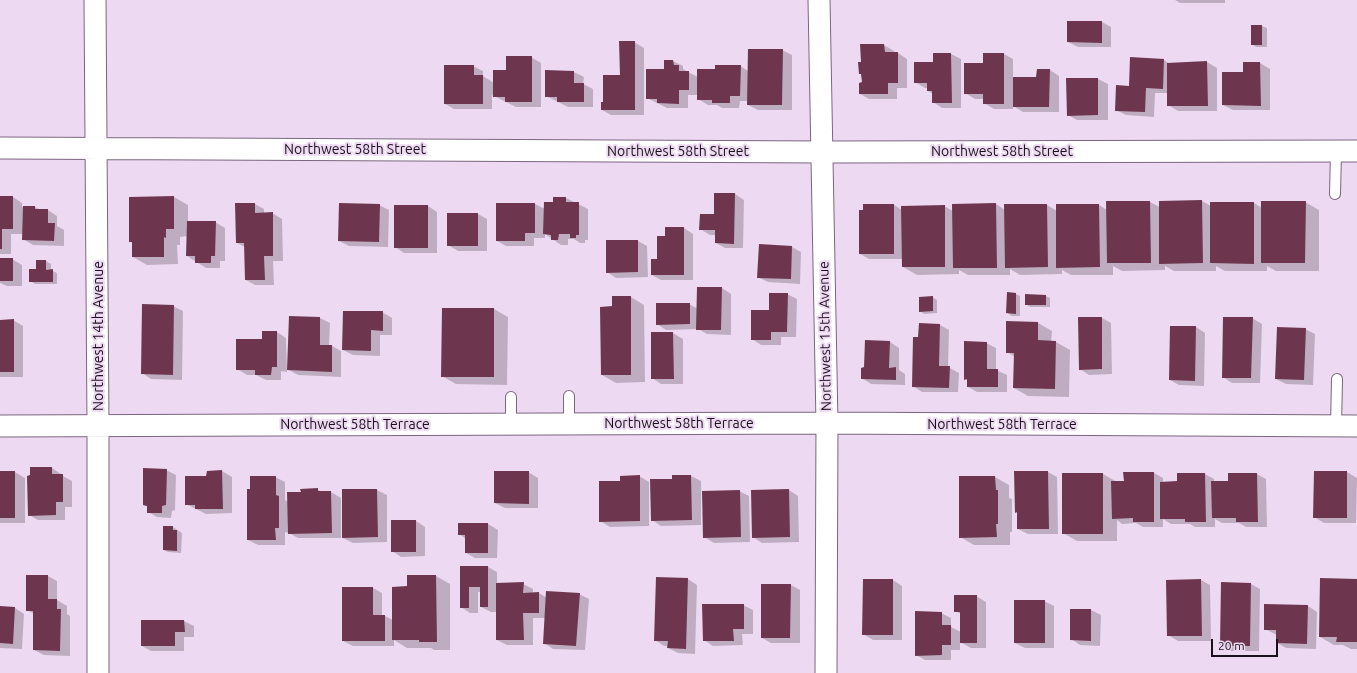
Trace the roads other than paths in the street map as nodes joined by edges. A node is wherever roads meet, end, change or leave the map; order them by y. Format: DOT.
graph roads {
  1 [pos="95,0"];
  2 [pos="819,0"];
  3 [pos="0,148"];
  4 [pos="96,148"];
  5 [pos="1336,151"];
  6 [pos="1357,151"];
  7 [pos="822,152"];
  8 [pos="1335,194"];
  9 [pos="1336,379"];
  10 [pos="568,396"];
  11 [pos="511,397"];
  12 [pos="827,422"];
  13 [pos="511,423"];
  14 [pos="569,423"];
  15 [pos="98,425"];
  16 [pos="0,426"];
  17 [pos="1336,426"];
  18 [pos="1357,426"];
  19 [pos="98,673"];
  20 [pos="826,673"];
  1 -- 4 [label="street, Northwest 14th Avenue"];
  2 -- 7 [label="street, Northwest 15th Avenue"];
  3 -- 4 [label="street, Northwest 58th Street"];
  4 -- 7 [label="street, Northwest 58th Street"];
  4 -- 15 [label="street, Northwest 14th Avenue"];
  5 -- 6 [label="street, Northwest 58th Street"];
  5 -- 7 [label="street, Northwest 58th Street"];
  5 -- 8 [label="lane"];
  7 -- 12 [label="street, Northwest 15th Avenue"];
  9 -- 17 [label="lane"];
  10 -- 14 [label="lane"];
  11 -- 13 [label="lane"];
  12 -- 14 [label="street, Northwest 58th Terrace"];
  12 -- 17 [label="street, Northwest 58th Terrace"];
  12 -- 20 [label="street, Northwest 15th Avenue"];
  13 -- 14 [label="street, Northwest 58th Terrace"];
  13 -- 15 [label="street, Northwest 58th Terrace"];
  15 -- 16 [label="street, Northwest 58th Terrace"];
  15 -- 19 [label="street, Northwest 14th Avenue"];
  17 -- 18 [label="street, Northwest 58th Terrace"];
}
